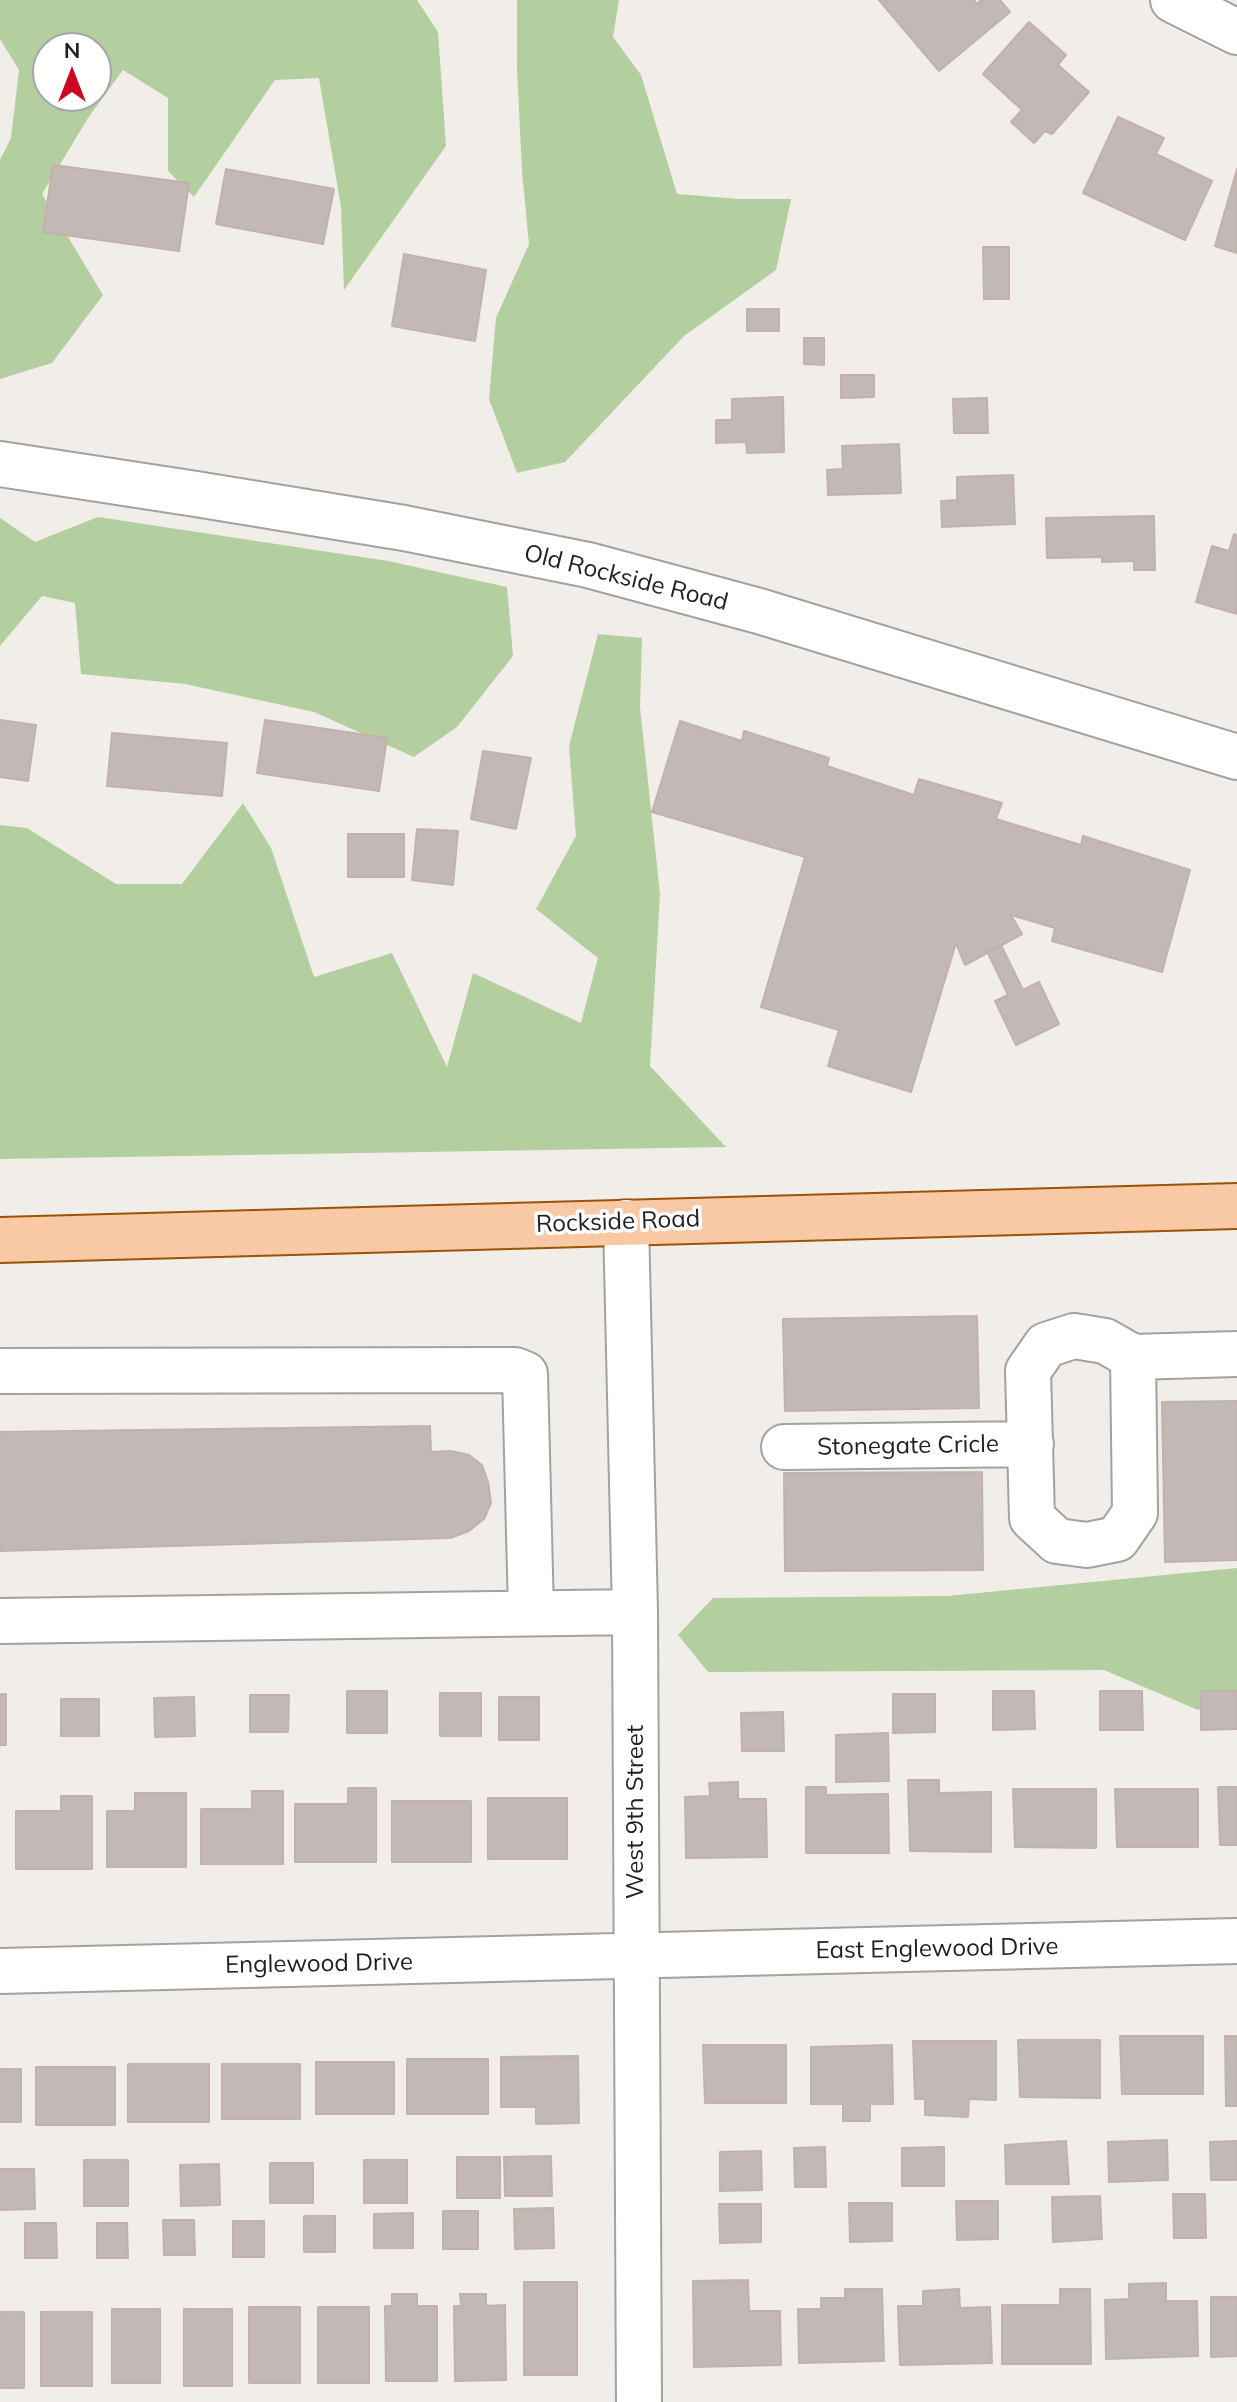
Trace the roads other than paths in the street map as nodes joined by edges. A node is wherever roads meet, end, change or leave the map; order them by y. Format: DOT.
graph roads {
  1 [pos="1173,0"];
  2 [pos="1237,32"];
  3 [pos="0,464"];
  4 [pos="1237,757"];
  5 [pos="1237,1206"];
  6 [pos="626,1222"];
  7 [pos="0,1240"];
  8 [pos="1237,1354"];
  9 [pos="1133,1357"];
  10 [pos="0,1371"];
  11 [pos="1031,1444"];
  12 [pos="784,1447"];
  13 [pos="635,1612"];
  14 [pos="531,1613"];
  15 [pos="0,1621"];
  16 [pos="1237,1941"];
  17 [pos="637,1957"];
  18 [pos="0,1971"];
  19 [pos="639,2402"];
  1 -- 2 [label="street"];
  3 -- 4 [label="street, Old Rockside Road"];
  5 -- 6 [label="main road, Rockside Road"];
  6 -- 7 [label="main road, Rockside Road"];
  6 -- 13 [label="street, West 9th Street"];
  8 -- 9 [label="street"];
  9 -- 11 [label="street, Stonegate Cricle"];
  9 -- 11 [label="street, Stonegate Cricle"];
  10 -- 14 [label="street"];
  11 -- 12 [label="street, Stonegate Cricle"];
  13 -- 14 [label="street"];
  13 -- 17 [label="street, West 9th Street"];
  14 -- 15 [label="street"];
  16 -- 17 [label="street, East Englewood Drive"];
  17 -- 18 [label="street, Englewood Drive"];
  17 -- 19 [label="street, West 9th Street"];
}
